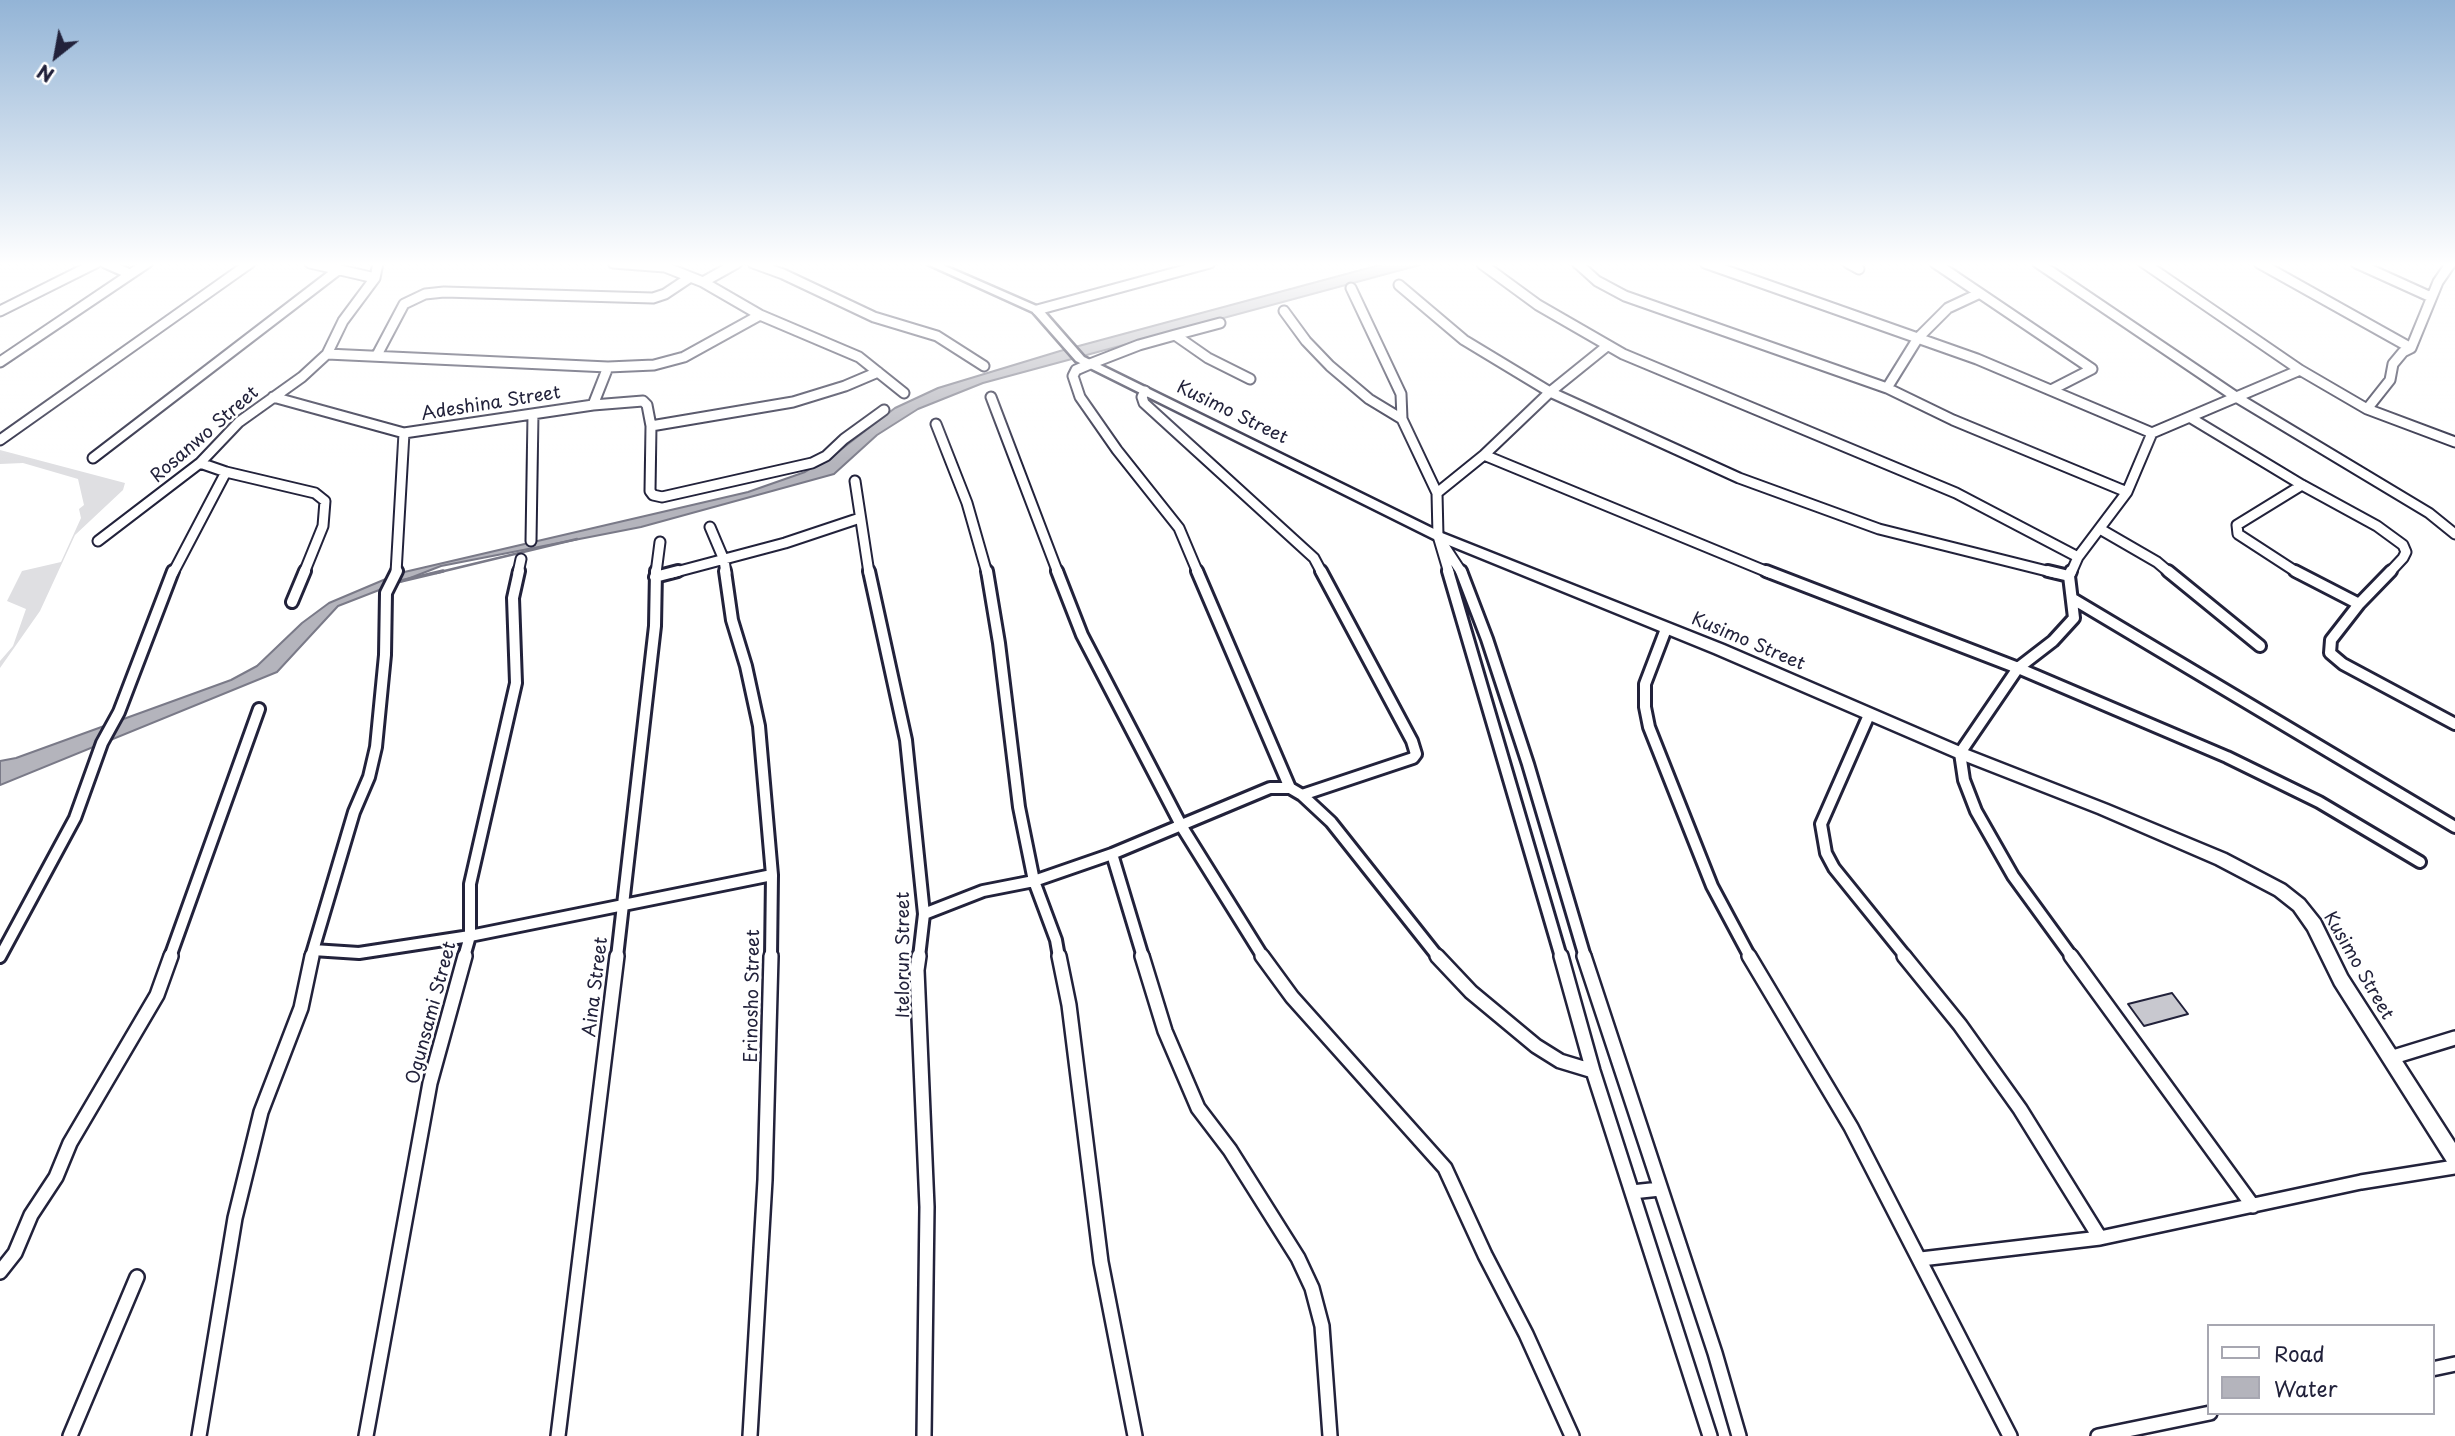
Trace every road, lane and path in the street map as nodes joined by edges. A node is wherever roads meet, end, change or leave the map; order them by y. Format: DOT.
graph roads {
  1 [pos="47,330"];
  2 [pos="155,330"];
  3 [pos="260,330"];
  4 [pos="339,330"];
  5 [pos="390,330"];
  6 [pos="732,330"];
  7 [pos="795,330"];
  8 [pos="917,330"];
  9 [pos="1054,330"];
  10 [pos="1194,330"];
  11 [pos="1298,330"];
  12 [pos="1371,330"];
  13 [pos="1452,330"];
  14 [pos="1579,330"];
  15 [pos="1722,330"];
  16 [pos="1895,330"];
  17 [pos="1926,330"];
  18 [pos="2033,330"];
  19 [pos="2137,330"];
  20 [pos="2242,330"];
  21 [pos="2379,330"];
  22 [pos="2418,330"];
  23 [pos="1175,335"];
  24 [pos="1918,338"];
  25 [pos="1606,346"];
  26 [pos="2411,348"];
  27 [pos="327,354"];
  28 [pos="377,355"];
  29 [pos="1085,361"];
  30 [pos="0,362"];
  31 [pos="984,366"];
  32 [pos="608,367"];
  33 [pos="2300,370"];
  34 [pos="878,372"];
  35 [pos="1250,379"];
  36 [pos="1887,388"];
  37 [pos="2051,390"];
  38 [pos="1145,391"];
  39 [pos="1550,392"];
  40 [pos="904,393"];
  41 [pos="273,397"];
  42 [pos="991,397"];
  43 [pos="2236,397"];
  44 [pos="593,405"];
  45 [pos="2367,409"];
  46 [pos="884,410"];
  47 [pos="533,414"];
  48 [pos="2191,418"];
  49 [pos="1402,419"];
  50 [pos="936,424"];
  51 [pos="651,426"];
  52 [pos="404,433"];
  53 [pos="2152,433"];
  54 [pos="0,440"];
  55 [pos="2455,442"];
  56 [pos="1484,455"];
  57 [pos="93,458"];
  58 [pos="200,463"];
  59 [pos="226,472"];
  60 [pos="855,481"];
  61 [pos="2302,485"];
  62 [pos="2127,492"];
  63 [pos="1437,494"];
  64 [pos="860,518"];
  65 [pos="710,527"];
  66 [pos="2100,529"];
  67 [pos="2455,534"];
  68 [pos="1438,536"];
  69 [pos="98,541"];
  70 [pos="531,541"];
  71 [pos="660,542"];
  72 [pos="2078,557"];
  73 [pos="522,559"];
  74 [pos="724,560"];
  75 [pos="2069,576"];
  76 [pos="655,577"];
  77 [pos="2073,599"];
  78 [pos="292,602"];
  79 [pos="2360,604"];
  80 [pos="1666,629"];
  81 [pos="2260,646"];
  82 [pos="2018,668"];
  83 [pos="259,709"];
  84 [pos="1869,715"];
  85 [pos="2455,724"];
  86 [pos="1960,753"];
  87 [pos="1290,788"];
  88 [pos="1302,795"];
  89 [pos="1182,827"];
  90 [pos="2455,827"];
  91 [pos="1112,854"];
  92 [pos="2420,862"];
  93 [pos="772,875"];
  94 [pos="1034,881"];
  95 [pos="623,906"];
  96 [pos="924,914"];
  97 [pos="470,936"];
  98 [pos="313,950"];
  99 [pos="0,957"];
  100 [pos="2455,1038"];
  101 [pos="2390,1058"];
  102 [pos="1593,1071"];
  103 [pos="2455,1159"];
  104 [pos="2455,1167"];
  105 [pos="1660,1189"];
  106 [pos="1632,1192"];
  107 [pos="2253,1206"];
  108 [pos="2100,1238"];
  109 [pos="1921,1259"];
  110 [pos="0,1272"];
  111 [pos="136,1277"];
  112 [pos="2455,1364"];
  113 [pos="2434,1369"];
  114 [pos="2206,1414"];
  115 [pos="70,1436"];
  116 [pos="199,1436"];
  117 [pos="366,1436"];
  118 [pos="558,1436"];
  119 [pos="750,1436"];
  120 [pos="924,1436"];
  121 [pos="1135,1436"];
  122 [pos="1330,1436"];
  123 [pos="1572,1436"];
  124 [pos="1710,1436"];
  125 [pos="1739,1436"];
  126 [pos="2010,1436"];
  127 [pos="2098,1436"];
  1 -- 30 [label="street"];
  2 -- 54 [label="street"];
  3 -- 57 [label="street"];
  4 -- 27 [label="street, Rosanwo Street"];
  5 -- 28 [label="street"];
  6 -- 32 [label="street"];
  7 -- 34 [label="street"];
  8 -- 31 [label="street"];
  9 -- 29 [label="street, Kusimo Street"];
  10 -- 23 [label="street"];
  11 -- 49 [label="street"];
  12 -- 49 [label="street"];
  13 -- 39 [label="street"];
  14 -- 25 [label="street"];
  15 -- 36 [label="street"];
  16 -- 24 [label="street"];
  17 -- 24 [label="street"];
  18 -- 37 [label="street"];
  19 -- 43 [label="street"];
  20 -- 33 [label="street"];
  21 -- 26 [label="street"];
  22 -- 26 [label="street"];
  23 -- 29 [label="street"];
  23 -- 35 [label="street"];
  24 -- 36 [label="street"];
  24 -- 37 [label="street"];
  25 -- 39 [label="street"];
  25 -- 72 [label="street"];
  26 -- 45 [label="street"];
  27 -- 28 [label="street"];
  27 -- 41 [label="street, Rosanwo Street"];
  28 -- 32 [label="street"];
  29 -- 38 [label="street, Kusimo Street"];
  29 -- 87 [label="street"];
  32 -- 44 [label="street"];
  33 -- 43 [label="street"];
  33 -- 45 [label="street"];
  34 -- 40 [label="street"];
  34 -- 51 [label="street"];
  36 -- 62 [label="street"];
  37 -- 53 [label="street"];
  38 -- 68 [label="street, Kusimo Street"];
  38 -- 88 [label="street"];
  39 -- 56 [label="street"];
  39 -- 75 [label="street"];
  41 -- 52 [label="street, Adeshina Street"];
  41 -- 58 [label="street, Rosanwo Street"];
  42 -- 89 [label="street"];
  43 -- 48 [label="street"];
  43 -- 67 [label="street"];
  44 -- 47 [label="street, Adeshina Street"];
  44 -- 51 [label="street, Adeshina Street"];
  45 -- 55 [label="street"];
  46 -- 51 [label="street"];
  47 -- 52 [label="street, Adeshina Street"];
  47 -- 70 [label="street"];
  48 -- 53 [label="street"];
  48 -- 61 [label="street"];
  49 -- 63 [label="street"];
  50 -- 94 [label="street"];
  52 -- 98 [label="street"];
  53 -- 62 [label="street"];
  56 -- 63 [label="street"];
  56 -- 82 [label="street"];
  58 -- 59 [label="street"];
  58 -- 69 [label="street, Rosanwo Street"];
  59 -- 78 [label="street"];
  59 -- 99 [label="street"];
  60 -- 64 [label="street, Itelorun Street"];
  61 -- 79 [label="street"];
  61 -- 79 [label="street"];
  62 -- 66 [label="street"];
  63 -- 68 [label="street"];
  64 -- 74 [label="street"];
  64 -- 96 [label="street, Itelorun Street"];
  65 -- 74 [label="street, Erinosho Street"];
  66 -- 72 [label="street"];
  66 -- 81 [label="street"];
  68 -- 80 [label="street, Kusimo Street"];
  68 -- 102 [label="street"];
  68 -- 105 [label="street"];
  71 -- 76 [label="street, Aina Street"];
  72 -- 75 [label="street"];
  73 -- 97 [label="street, Ogunsami Street"];
  74 -- 76 [label="street"];
  74 -- 93 [label="street, Erinosho Street"];
  75 -- 77 [label="street"];
  76 -- 95 [label="street, Aina Street"];
  77 -- 82 [label="street"];
  77 -- 90 [label="street"];
  79 -- 85 [label="street"];
  80 -- 84 [label="street, Kusimo Street"];
  80 -- 109 [label="street"];
  82 -- 86 [label="street"];
  82 -- 92 [label="street"];
  83 -- 110 [label="street"];
  84 -- 86 [label="street, Kusimo Street"];
  84 -- 108 [label="street"];
  86 -- 101 [label="street, Kusimo Street"];
  86 -- 107 [label="street"];
  87 -- 88 [label="street"];
  87 -- 89 [label="street"];
  88 -- 102 [label="street"];
  89 -- 91 [label="street"];
  89 -- 123 [label="street"];
  91 -- 94 [label="street"];
  91 -- 122 [label="street"];
  93 -- 95 [label="street"];
  93 -- 119 [label="street, Erinosho Street"];
  94 -- 96 [label="street"];
  94 -- 121 [label="street"];
  95 -- 97 [label="street"];
  95 -- 118 [label="street, Aina Street"];
  96 -- 120 [label="street, Itelorun Street"];
  97 -- 98 [label="street"];
  97 -- 117 [label="street, Ogunsami Street"];
  98 -- 116 [label="street"];
  100 -- 101 [label="street"];
  101 -- 103 [label="street, Kusimo Street"];
  102 -- 106 [label="street"];
  104 -- 107 [label="street"];
  105 -- 106 [label="street"];
  105 -- 125 [label="street"];
  106 -- 124 [label="street"];
  107 -- 108 [label="street"];
  108 -- 109 [label="street"];
  109 -- 126 [label="street"];
  111 -- 115 [label="street"];
  112 -- 113 [label="street"];
  114 -- 127 [label="street"];
}
